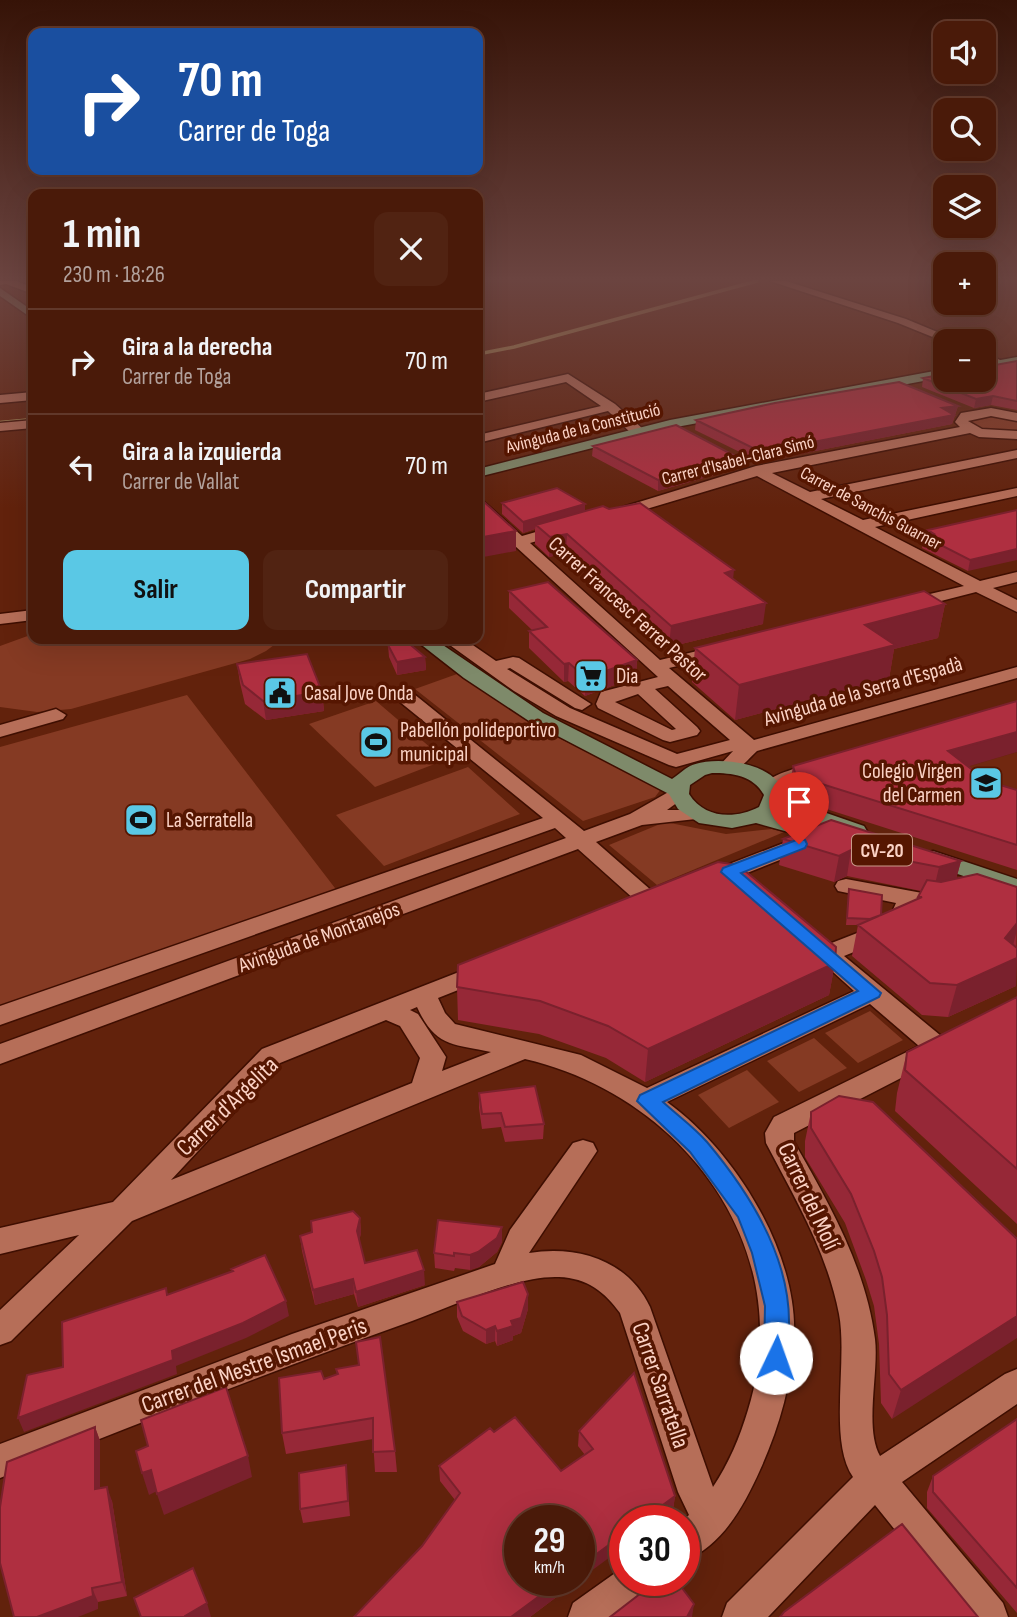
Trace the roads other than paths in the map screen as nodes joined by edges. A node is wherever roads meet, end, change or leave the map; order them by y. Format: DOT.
graph roads {
  1 [pos="1017,360"];
  2 [pos="998,363"];
  3 [pos="933,375"];
  4 [pos="893,382"];
  5 [pos="915,391"];
  6 [pos="28,397"];
  7 [pos="483,397"];
  8 [pos="0,400"];
  9 [pos="611,407"];
  10 [pos="1017,417"];
  11 [pos="28,424"];
  12 [pos="670,424"];
  13 [pos="0,427"];
  14 [pos="970,429"];
  15 [pos="638,432"];
  16 [pos="1017,435"];
  17 [pos="692,436"];
  18 [pos="483,438"];
  19 [pos="1017,454"];
  20 [pos="736,459"];
  21 [pos="759,471"];
  22 [pos="483,472"];
  23 [pos="1017,492"];
  24 [pos="808,497"];
  25 [pos="1017,505"];
  26 [pos="483,509"];
  27 [pos="599,518"];
  28 [pos="862,525"];
  29 [pos="573,526"];
  30 [pos="881,535"];
  31 [pos="519,542"];
  32 [pos="1017,577"];
  33 [pos="978,587"];
  34 [pos="1017,607"];
  35 [pos="884,610"];
  36 [pos="28,616"];
  37 [pos="0,619"];
  38 [pos="430,644"];
  39 [pos="460,644"];
  40 [pos="736,646"];
  41 [pos="656,666"];
  42 [pos="1017,672"];
  43 [pos="671,679"];
  44 [pos="642,687"];
  45 [pos="407,698"];
  46 [pos="607,699"];
  47 [pos="572,708"];
  48 [pos="56,715"];
  49 [pos="0,731"];
  50 [pos="750,747"];
  51 [pos="835,764"];
  52 [pos="729,767"];
  53 [pos="681,787"];
  54 [pos="767,802"];
  55 [pos="698,814"];
  56 [pos="638,819"];
  57 [pos="558,820"];
  58 [pos="822,835"];
  59 [pos="582,841"];
  60 [pos="729,872"];
  61 [pos="982,877"];
  62 [pos="1011,885"];
  63 [pos="846,886"];
  64 [pos="749,888"];
  65 [pos="910,898"];
  66 [pos="797,929"];
  67 [pos="826,954"];
  68 [pos="502,964"];
  69 [pos="872,993"];
  70 [pos="424,995"];
  71 [pos="387,1010"];
  72 [pos="0,1016"];
  73 [pos="448,1033"];
  74 [pos="524,1049"];
  75 [pos="0,1054"];
  76 [pos="434,1085"];
  77 [pos="648,1101"];
  78 [pos="583,1151"];
  79 [pos="122,1212"];
  80 [pos="0,1241"];
  81 [pos="589,1267"];
  82 [pos="509,1273"];
  83 [pos="0,1331"];
  84 [pos="1017,1385"];
  85 [pos="0,1461"];
  86 [pos="876,1479"];
  87 [pos="711,1520"];
  88 [pos="700,1529"];
  89 [pos="614,1596"];
  90 [pos="587,1617"];
  91 [pos="741,1617"];
  92 [pos="989,1617"];
  1 -- 2 [label="main road"];
  3 -- 4 [label="main road, Avinguda de la Constitució"];
  4 -- 5 [label="street"];
  4 -- 12 [label="main road, Avinguda de la Constitució"];
  6 -- 8 [label="street"];
  7 -- 9 [label="street"];
  9 -- 15 [label="street"];
  9 -- 18 [label="street, Avinguda de la Constitució"];
  10 -- 14 [label="street"];
  11 -- 13 [label="street"];
  12 -- 15 [label="main road, Avinguda de la Constitució"];
  12 -- 17 [label="street"];
  14 -- 16 [label="street"];
  14 -- 21 [label="street, Carrer d'Isabel-Clara Simó"];
  15 -- 22 [label="main road, Avinguda de la Constitució"];
  19 -- 24 [label="street"];
  20 -- 21 [label="street, Carrer de Sanchis Guarner"];
  21 -- 24 [label="street, Carrer de Sanchis Guarner"];
  21 -- 27 [label="street, Carrer d'Isabel-Clara Simó"];
  23 -- 28 [label="street"];
  24 -- 28 [label="street, Carrer de Sanchis Guarner"];
  25 -- 30 [label="street"];
  26 -- 31 [label="street, Carrer Francesc Ferrer Pastor"];
  28 -- 30 [label="street, Carrer de Sanchis Guarner"];
  29 -- 31 [label="street"];
  30 -- 33 [label="street, Carrer de Sanchis Guarner"];
  31 -- 41 [label="street, Carrer Francesc Ferrer Pastor"];
  32 -- 33 [label="street"];
  33 -- 34 [label="street, Carrer de Sanchis Guarner"];
  33 -- 35 [label="street"];
  36 -- 37 [label="street"];
  38 -- 53 [label="main road"];
  39 -- 47 [label="street"];
  40 -- 41 [label="street"];
  41 -- 43 [label="street, Carrer Francesc Ferrer Pastor"];
  42 -- 50 [label="street, Avinguda de la Serra d'Espadà"];
  43 -- 44 [label="street"];
  43 -- 50 [label="street, Carrer Francesc Ferrer Pastor"];
  44 -- 46 [label="street"];
  44 -- 46 [label="street"];
  45 -- 57 [label="street"];
  46 -- 47 [label="street"];
  47 -- 50 [label="street"];
  48 -- 49 [label="street"];
  50 -- 52 [label="street, Avinguda de la Serra d'Espadà"];
  51 -- 54 [label="street"];
  52 -- 53 [label="main road, CV-20"];
  52 -- 54 [label="main road, CV-20"];
  53 -- 55 [label="main road"];
  53 -- 56 [label="street, Avinguda de Montanejos"];
  54 -- 55 [label="main road, CV-20"];
  54 -- 58 [label="main road, CV-20"];
  54 -- 58 [label="main road, CV-20"];
  55 -- 56 [label="street, Avinguda de Montanejos"];
  56 -- 59 [label="street, Avinguda de Montanejos"];
  57 -- 59 [label="street"];
  57 -- 72 [label="street"];
  58 -- 60 [label="street"];
  59 -- 60 [label="street"];
  59 -- 75 [label="street, Avinguda de Montanejos"];
  60 -- 64 [label="street"];
  61 -- 62 [label="main road, CV-20"];
  61 -- 62 [label="main road, CV-20"];
  61 -- 65 [label="street"];
  63 -- 65 [label="street"];
  65 -- 67 [label="street"];
  66 -- 67 [label="street"];
  67 -- 69 [label="street"];
  68 -- 70 [label="street, Carrer d'Argelita"];
  69 -- 77 [label="street"];
  69 -- 86 [label="street, Carrer del Molí"];
  70 -- 71 [label="street, Carrer d'Argelita"];
  70 -- 73 [label="street"];
  71 -- 76 [label="street"];
  71 -- 79 [label="street, Carrer d'Argelita"];
  73 -- 74 [label="street"];
  73 -- 76 [label="street"];
  74 -- 76 [label="street, Carrer d'Argelita"];
  74 -- 77 [label="street"];
  76 -- 79 [label="street, Carrer d'Argelita"];
  77 -- 87 [label="street"];
  78 -- 82 [label="street"];
  79 -- 80 [label="street"];
  79 -- 83 [label="street, Carrer d'Argelita"];
  81 -- 82 [label="street, Carrer del Mestre Ismael Peris"];
  81 -- 87 [label="street, Carrer Sarratella"];
  82 -- 85 [label="street, Carrer del Mestre Ismael Peris"];
  84 -- 86 [label="street"];
  86 -- 91 [label="street"];
  86 -- 92 [label="street"];
  87 -- 88 [label="street"];
  89 -- 90 [label="street"];
}
